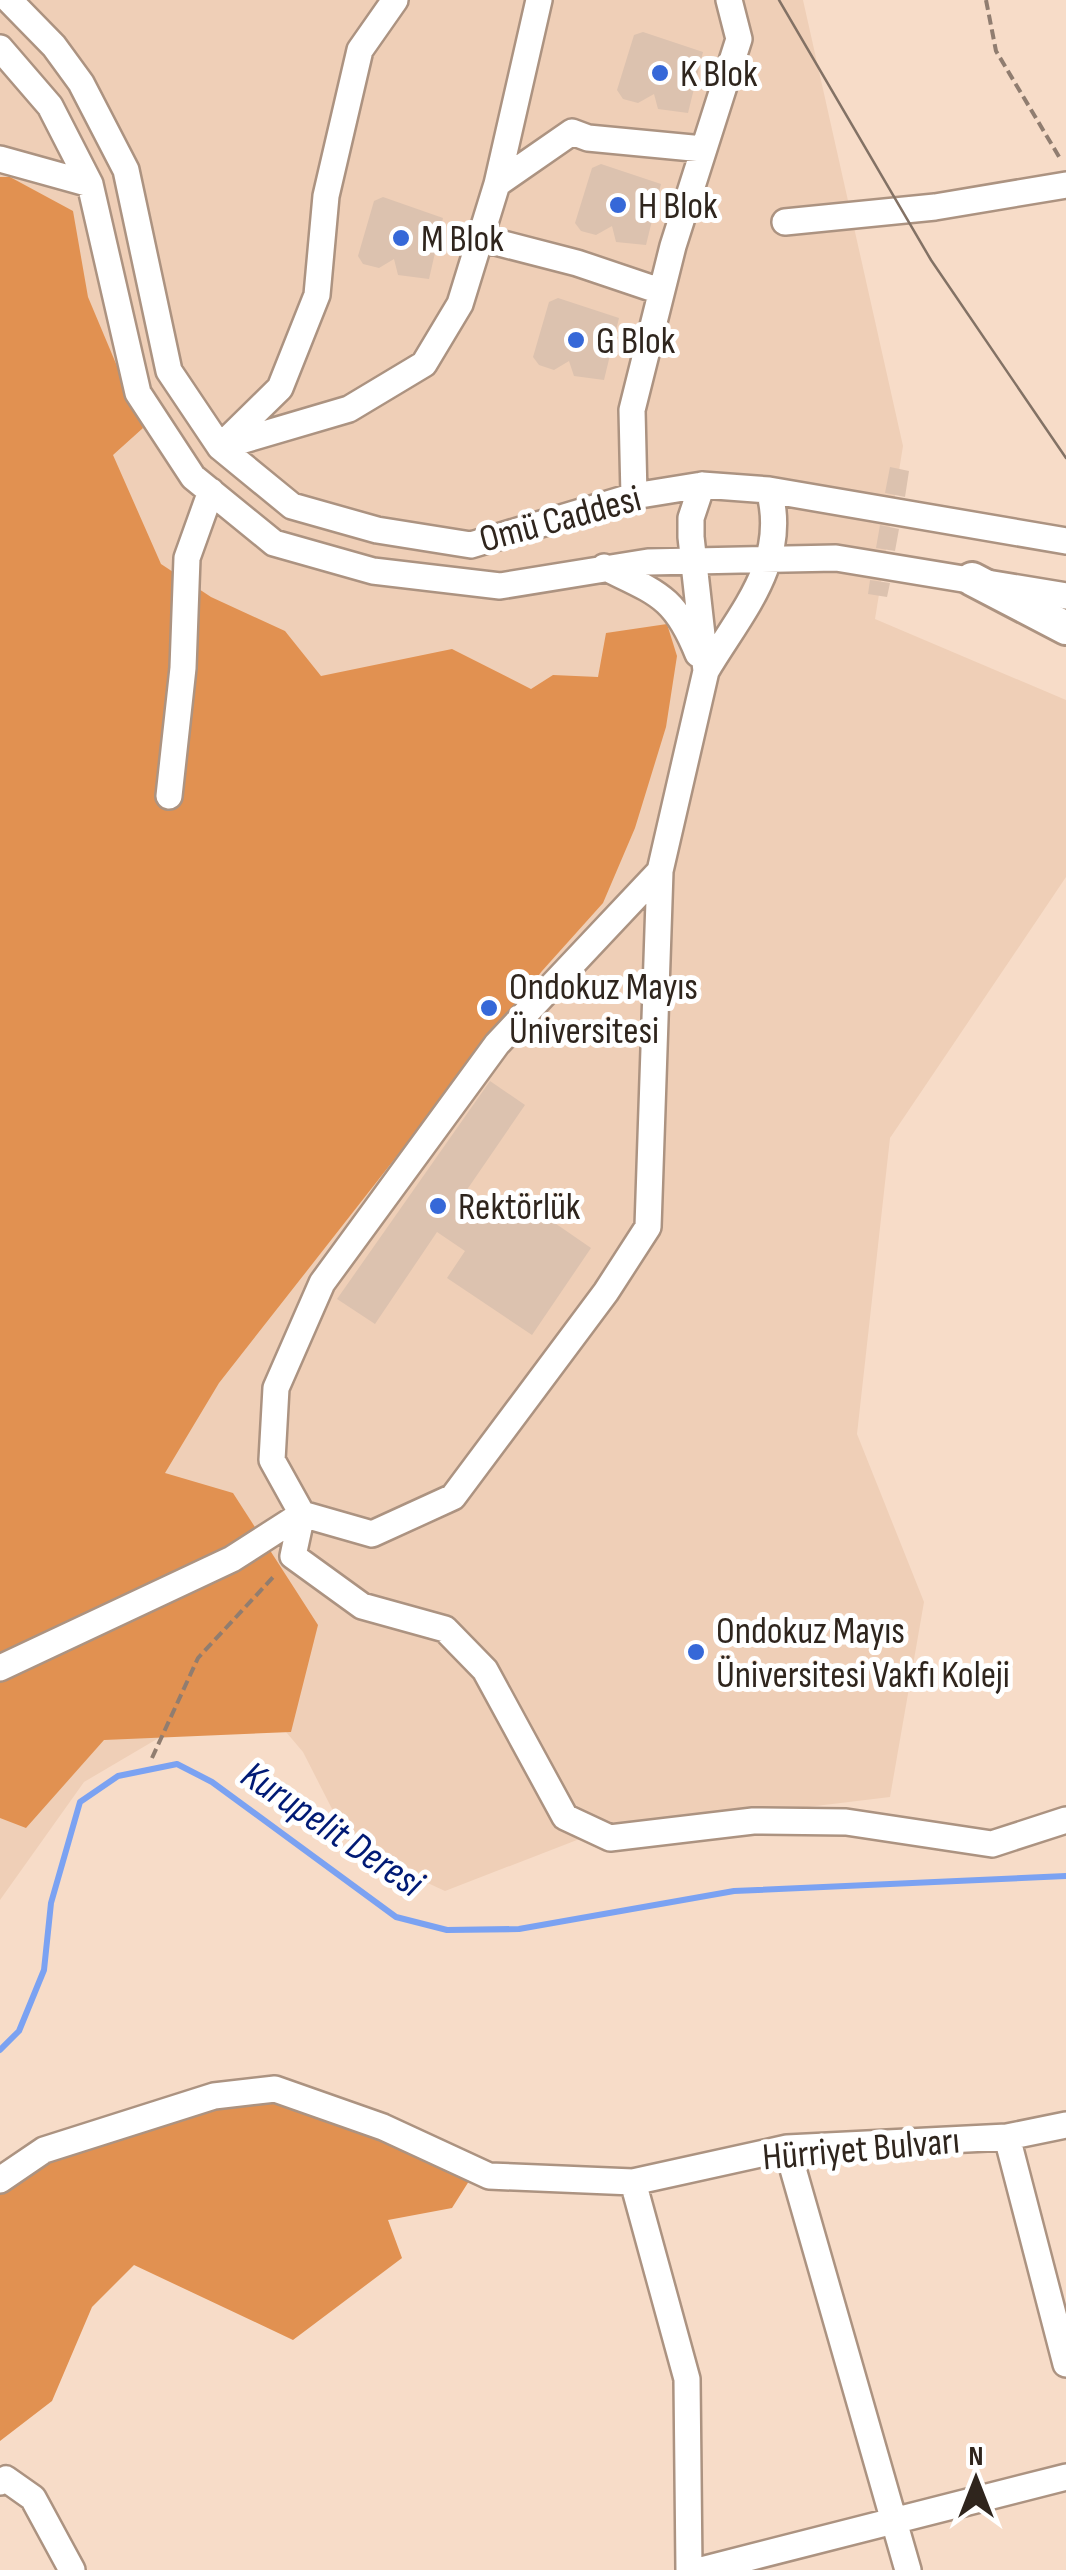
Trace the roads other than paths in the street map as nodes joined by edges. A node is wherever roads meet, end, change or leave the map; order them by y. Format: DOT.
graph roads {
  1 [pos="9,0"];
  2 [pos="396,0"];
  3 [pos="539,0"];
  4 [pos="729,0"];
  5 [pos="0,48"];
  6 [pos="703,149"];
  7 [pos="0,159"];
  8 [pos="90,184"];
  9 [pos="498,184"];
  10 [pos="1066,185"];
  11 [pos="785,222"];
  12 [pos="480,238"];
  13 [pos="660,292"];
  14 [pos="220,447"];
  15 [pos="702,485"];
  16 [pos="769,490"];
  17 [pos="211,491"];
  18 [pos="634,496"];
  19 [pos="1066,540"];
  20 [pos="694,560"];
  21 [pos="772,560"];
  22 [pos="604,568"];
  23 [pos="972,579"];
  24 [pos="1066,596"];
  25 [pos="1066,628"];
  26 [pos="706,671"];
  27 [pos="169,796"];
  28 [pos="660,871"];
  29 [pos="302,1514"];
  30 [pos="0,1668"];
  31 [pos="1066,1820"];
  32 [pos="1066,2125"];
  33 [pos="1007,2137"];
  34 [pos="787,2148"];
  35 [pos="0,2180"];
  36 [pos="633,2182"];
  37 [pos="1066,2364"];
  38 [pos="1066,2477"];
  39 [pos="0,2482"];
  40 [pos="897,2520"];
  41 [pos="72,2570"];
  42 [pos="690,2570"];
  43 [pos="701,2570"];
  44 [pos="908,2570"];
  1 -- 14 [label="street, Omü Caddesi"];
  2 -- 14 [label="street"];
  3 -- 9 [label="street"];
  4 -- 6 [label="street"];
  5 -- 8 [label="street, Omü Caddesi"];
  6 -- 9 [label="street"];
  6 -- 13 [label="street"];
  7 -- 8 [label="street"];
  8 -- 17 [label="street, Omü Caddesi"];
  9 -- 12 [label="street"];
  10 -- 11 [label="street"];
  12 -- 13 [label="street"];
  12 -- 14 [label="street"];
  13 -- 18 [label="street"];
  14 -- 18 [label="street, Omü Caddesi"];
  15 -- 16 [label="street, Omü Caddesi"];
  15 -- 18 [label="street, Omü Caddesi"];
  15 -- 20 [label="street"];
  16 -- 19 [label="street, Omü Caddesi"];
  16 -- 21 [label="street"];
  17 -- 22 [label="street, Omü Caddesi"];
  17 -- 27 [label="street"];
  20 -- 21 [label="street, Omü Caddesi"];
  20 -- 22 [label="street, Omü Caddesi"];
  20 -- 26 [label="street"];
  21 -- 23 [label="street, Omü Caddesi"];
  21 -- 26 [label="street"];
  22 -- 26 [label="street"];
  23 -- 24 [label="street, Omü Caddesi"];
  23 -- 25 [label="main road"];
  26 -- 28 [label="street"];
  28 -- 29 [label="street"];
  28 -- 29 [label="street"];
  29 -- 30 [label="street"];
  29 -- 31 [label="street"];
  32 -- 33 [label="street, Hürriyet Bulvarı"];
  33 -- 34 [label="street, Hürriyet Bulvarı"];
  33 -- 37 [label="street"];
  34 -- 36 [label="street, Hürriyet Bulvarı"];
  34 -- 40 [label="street"];
  35 -- 36 [label="street, Hürriyet Bulvarı"];
  36 -- 42 [label="street"];
  38 -- 40 [label="street"];
  39 -- 41 [label="street"];
  40 -- 43 [label="street"];
  40 -- 44 [label="street"];
}
